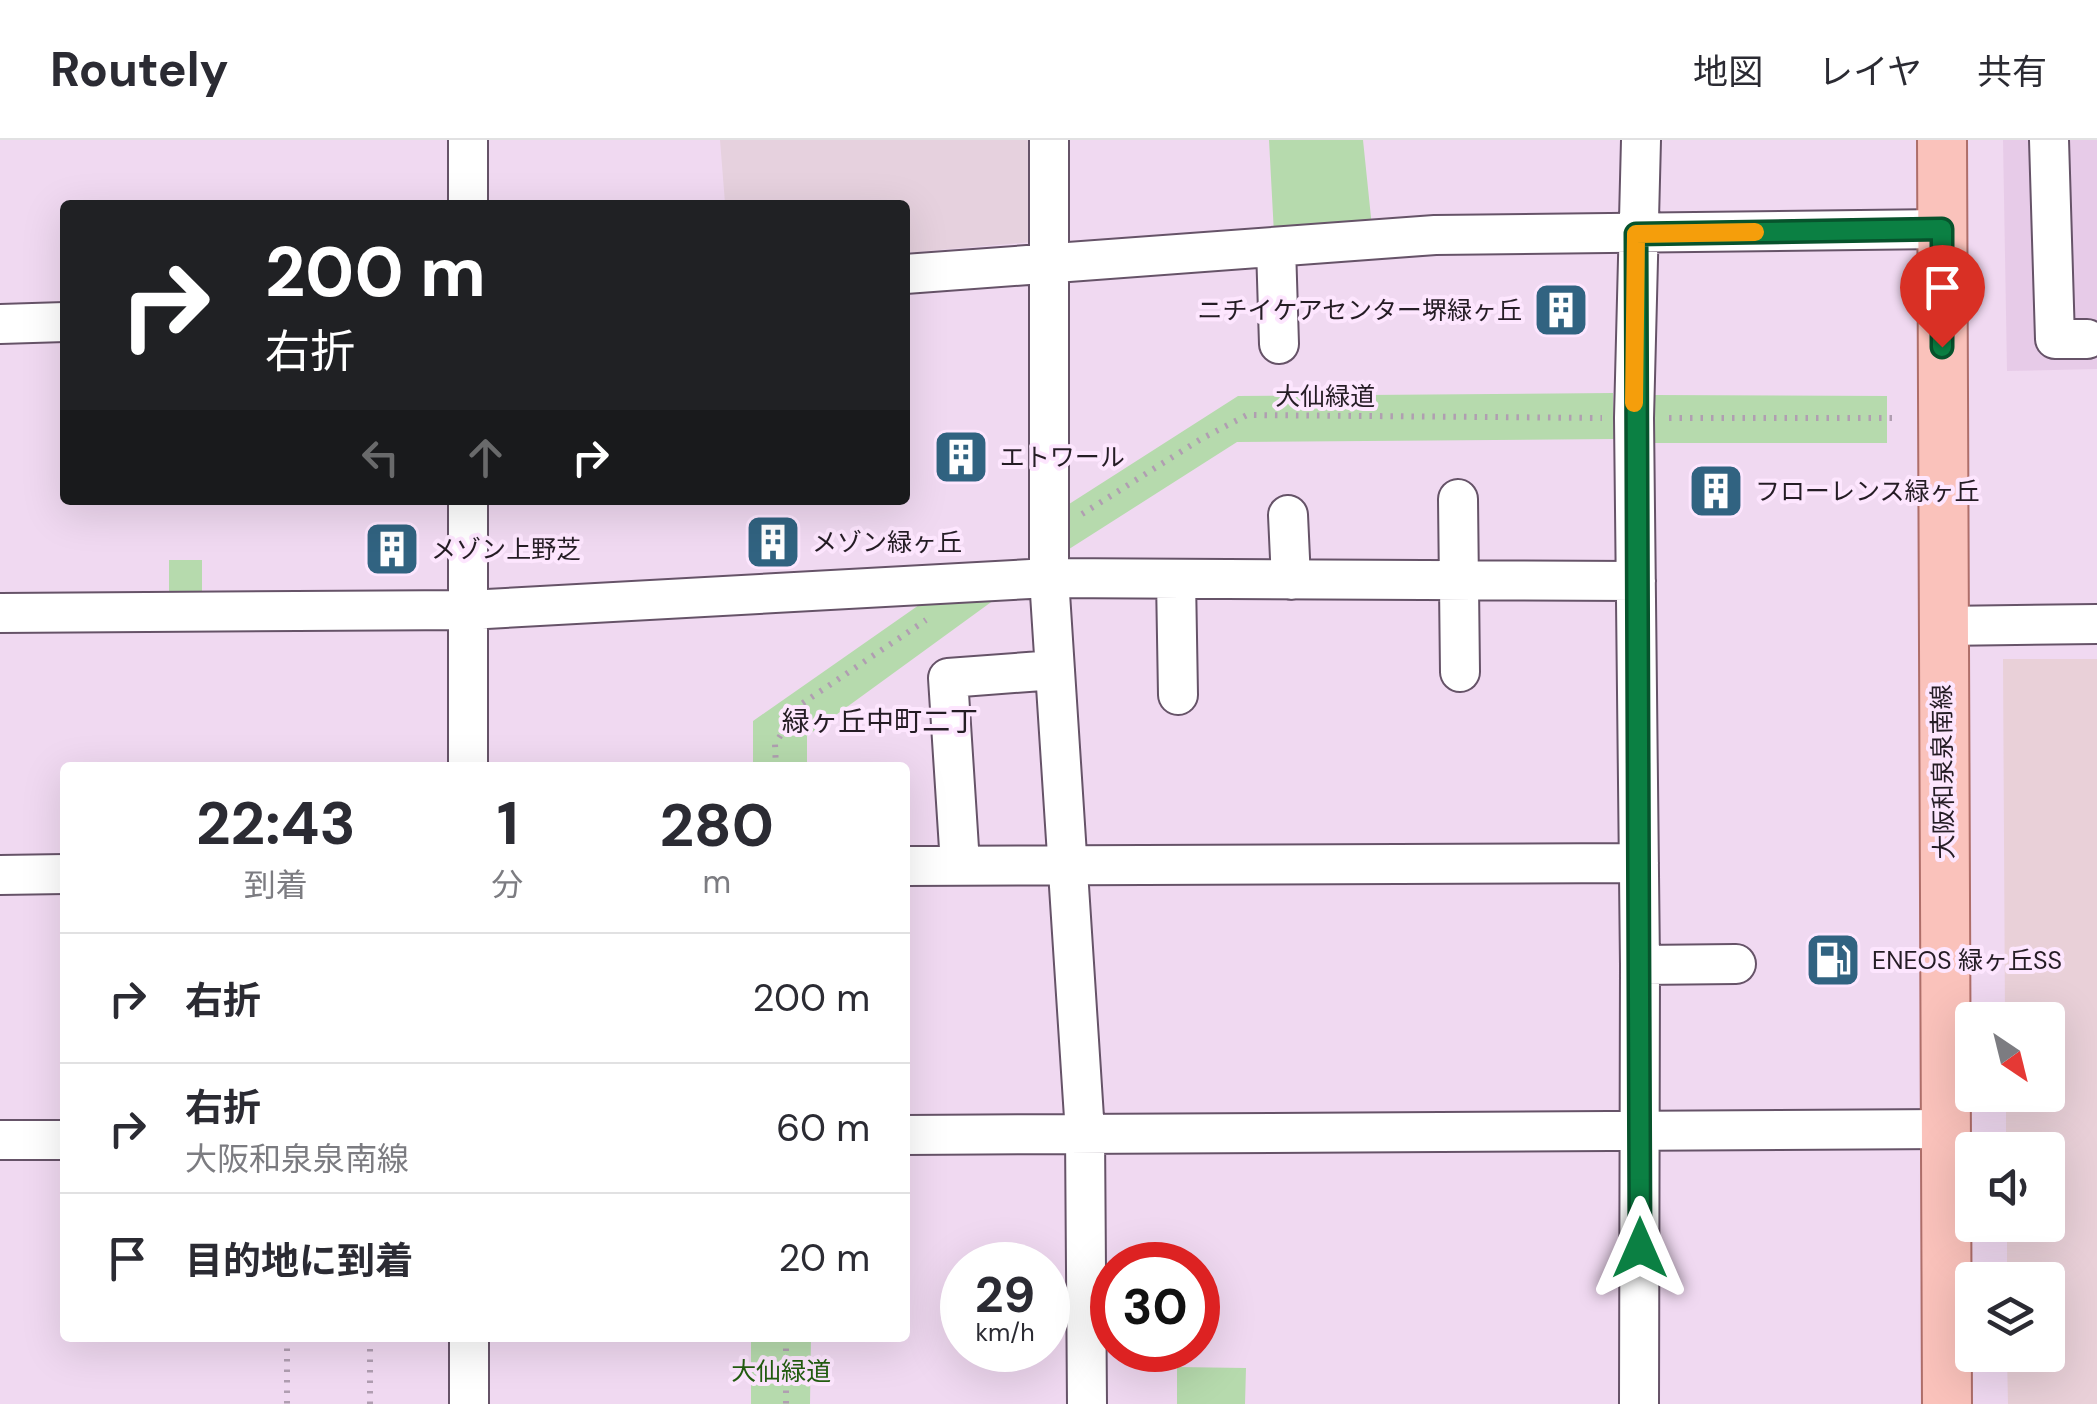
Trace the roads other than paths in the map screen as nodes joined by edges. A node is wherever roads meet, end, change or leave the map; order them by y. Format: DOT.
graph roads {
  1 [pos="468,140"];
  2 [pos="1050,140"];
  3 [pos="1641,140"];
  4 [pos="1942,140"];
  5 [pos="2049,140"];
  6 [pos="468,200"];
  7 [pos="1942,229"];
  8 [pos="1636,234"];
  9 [pos="1276,247"];
  10 [pos="1050,263"];
  11 [pos="910,274"];
  12 [pos="60,322"];
  13 [pos="0,324"];
  14 [pos="2087,338"];
  15 [pos="1279,344"];
  16 [pos="1458,499"];
  17 [pos="468,505"];
  18 [pos="1288,515"];
  19 [pos="1049,578"];
  20 [pos="1176,579"];
  21 [pos="1291,580"];
  22 [pos="1460,581"];
  23 [pos="1636,581"];
  24 [pos="468,610"];
  25 [pos="0,613"];
  26 [pos="2097,624"];
  27 [pos="1942,626"];
  28 [pos="1056,670"];
  29 [pos="1460,672"];
  30 [pos="1178,694"];
  31 [pos="468,762"];
  32 [pos="960,864"];
  33 [pos="1069,864"];
  34 [pos="1639,864"];
  35 [pos="910,866"];
  36 [pos="60,874"];
  37 [pos="0,875"];
  38 [pos="1736,964"];
  39 [pos="1640,965"];
  40 [pos="1946,1130"];
  41 [pos="1640,1131"];
  42 [pos="1085,1133"];
  43 [pos="910,1134"];
  44 [pos="0,1140"];
  45 [pos="60,1140"];
  46 [pos="469,1342"];
  47 [pos="470,1404"];
  48 [pos="1087,1404"];
  49 [pos="1639,1404"];
  50 [pos="1948,1404"];
  1 -- 6 [label="street"];
  2 -- 10 [label="street"];
  3 -- 8 [label="street"];
  4 -- 7 [label="main road, 大阪和泉泉南線"];
  5 -- 14 [label="street"];
  7 -- 8 [label="street"];
  7 -- 27 [label="main road, 大阪和泉泉南線"];
  8 -- 9 [label="street"];
  8 -- 23 [label="street"];
  9 -- 10 [label="street"];
  9 -- 15 [label="street"];
  10 -- 11 [label="street"];
  10 -- 19 [label="street"];
  12 -- 13 [label="street"];
  16 -- 22 [label="street"];
  17 -- 24 [label="street"];
  18 -- 21 [label="street"];
  19 -- 20 [label="street"];
  19 -- 24 [label="street"];
  19 -- 28 [label="street"];
  20 -- 21 [label="street"];
  20 -- 30 [label="street"];
  21 -- 22 [label="street"];
  22 -- 23 [label="street"];
  22 -- 29 [label="street"];
  23 -- 34 [label="street"];
  24 -- 25 [label="street"];
  24 -- 31 [label="street"];
  26 -- 27 [label="street"];
  27 -- 40 [label="main road, 大阪和泉泉南線"];
  28 -- 32 [label="street"];
  28 -- 33 [label="street"];
  32 -- 33 [label="street"];
  32 -- 35 [label="street"];
  33 -- 34 [label="street"];
  33 -- 42 [label="street"];
  34 -- 39 [label="street"];
  36 -- 37 [label="street"];
  38 -- 39 [label="street"];
  39 -- 41 [label="street"];
  40 -- 41 [label="street"];
  40 -- 50 [label="main road, 大阪和泉泉南線"];
  41 -- 42 [label="street"];
  41 -- 49 [label="street"];
  42 -- 43 [label="street"];
  42 -- 48 [label="street"];
  44 -- 45 [label="street"];
  46 -- 47 [label="street"];
}
